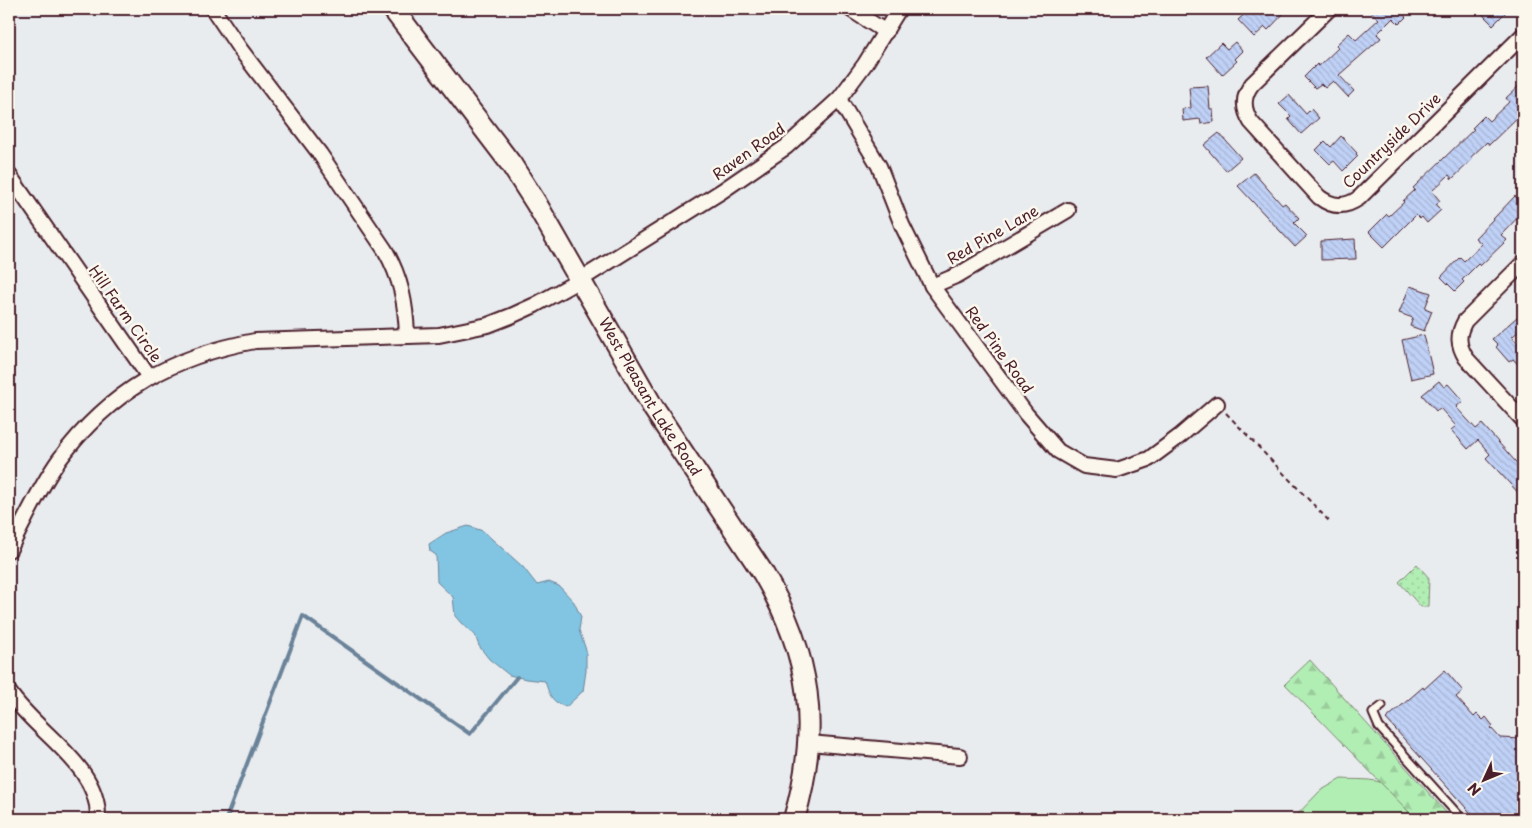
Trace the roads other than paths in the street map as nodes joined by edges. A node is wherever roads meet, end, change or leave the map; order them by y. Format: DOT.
graph roads {
  1 [pos="213,9"];
  2 [pos="393,9"];
  3 [pos="850,9"];
  4 [pos="899,9"];
  5 [pos="1329,9"];
  6 [pos="886,32"];
  7 [pos="1523,35"];
  8 [pos="838,99"];
  9 [pos="9,175"];
  10 [pos="1068,210"];
  11 [pos="1523,263"];
  12 [pos="580,280"];
  13 [pos="932,286"];
  14 [pos="407,336"];
  15 [pos="149,377"];
  16 [pos="1217,404"];
  17 [pos="1523,420"];
  18 [pos="9,550"];
  19 [pos="9,692"];
  20 [pos="1382,706"];
  21 [pos="809,743"];
  22 [pos="960,756"];
  23 [pos="98,819"];
  24 [pos="794,819"];
  25 [pos="1462,819"];
  1 -- 14 [label="street"];
  2 -- 12 [label="street, West Pleasant Lake Road"];
  3 -- 6 [label="street"];
  4 -- 6 [label="street, Raven Road"];
  5 -- 7 [label="street, Countryside Drive"];
  6 -- 8 [label="street, Raven Road"];
  8 -- 12 [label="street, Raven Road"];
  8 -- 13 [label="street, Red Pine Road"];
  9 -- 15 [label="street, Hill Farm Circle"];
  10 -- 13 [label="street, Red Pine Lane"];
  11 -- 17 [label="street"];
  12 -- 14 [label="street, Hill Farm Circle"];
  12 -- 21 [label="street, West Pleasant Lake Road"];
  13 -- 16 [label="street, Red Pine Road"];
  14 -- 15 [label="street, Hill Farm Circle"];
  15 -- 18 [label="street"];
  19 -- 23 [label="street"];
  20 -- 25 [label="lane"];
  21 -- 22 [label="street"];
  21 -- 24 [label="street, West Pleasant Lake Road"];
}
